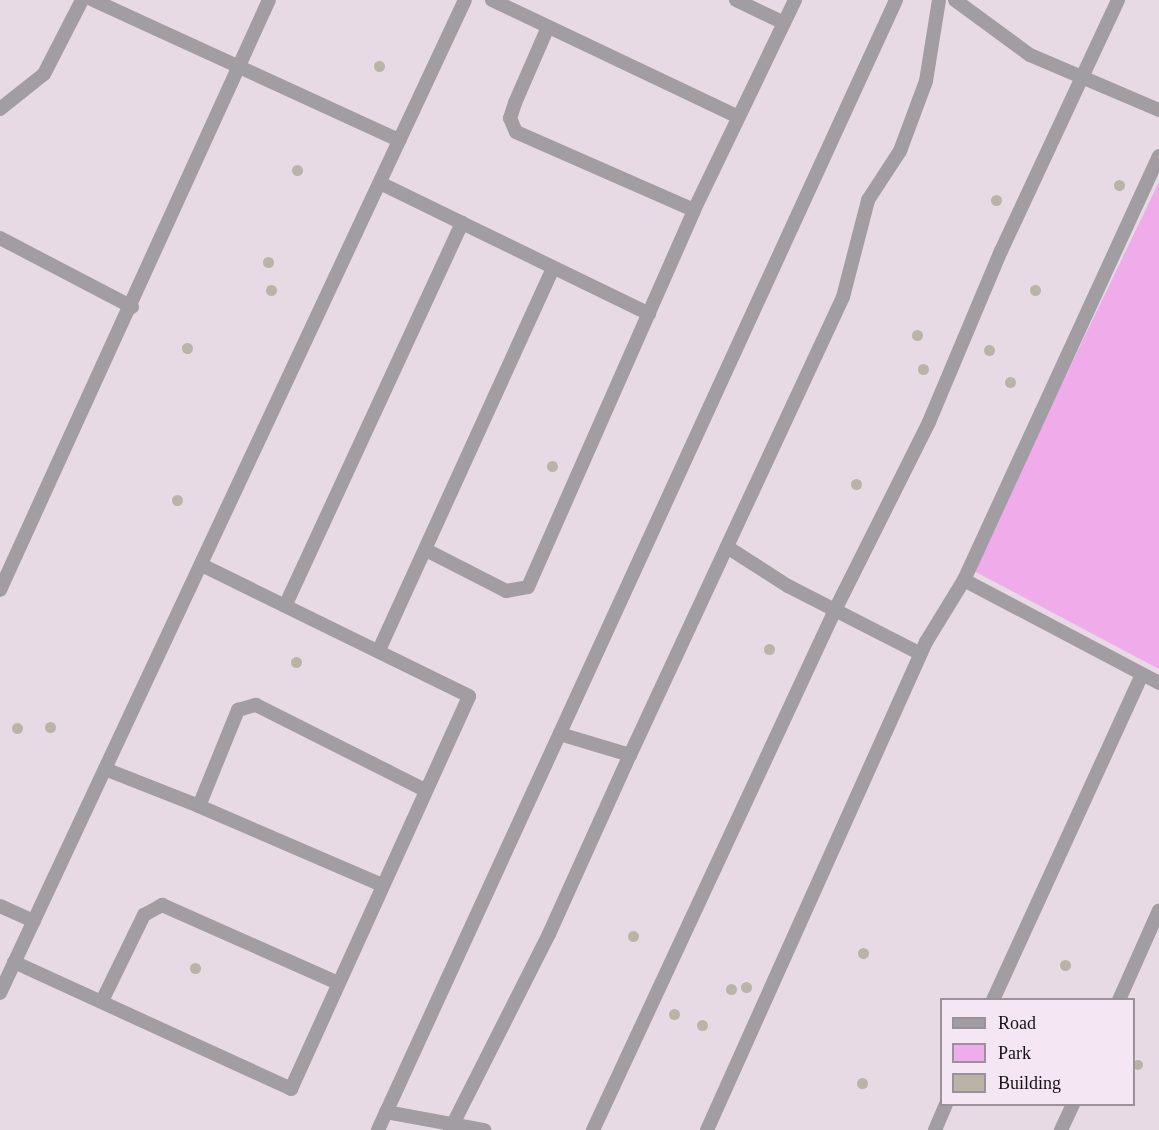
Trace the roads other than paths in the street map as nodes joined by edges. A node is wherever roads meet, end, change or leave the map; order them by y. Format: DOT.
graph roads {
  1 [pos="82,0"];
  2 [pos="93,0"];
  3 [pos="269,0"];
  4 [pos="465,0"];
  5 [pos="492,0"];
  6 [pos="736,0"];
  7 [pos="795,0"];
  8 [pos="896,0"];
  9 [pos="939,0"];
  10 [pos="1118,0"];
  11 [pos="959,1"];
  12 [pos="784,23"];
  13 [pos="548,27"];
  14 [pos="237,68"];
  15 [pos="1081,76"];
  16 [pos="0,109"];
  17 [pos="1159,110"];
  18 [pos="738,117"];
  19 [pos="399,141"];
  20 [pos="1159,156"];
  21 [pos="380,183"];
  22 [pos="694,210"];
  23 [pos="462,223"];
  24 [pos="0,238"];
  25 [pos="553,269"];
  26 [pos="132,307"];
  27 [pos="649,314"];
  28 [pos="728,547"];
  29 [pos="428,551"];
  30 [pos="202,565"];
  31 [pos="964,580"];
  32 [pos="0,590"];
  33 [pos="286,604"];
  34 [pos="835,610"];
  35 [pos="379,650"];
  36 [pos="921,654"];
  37 [pos="1142,675"];
  38 [pos="1159,683"];
  39 [pos="560,734"];
  40 [pos="630,755"];
  41 [pos="105,769"];
  42 [pos="425,790"];
  43 [pos="199,806"];
  44 [pos="382,885"];
  45 [pos="0,906"];
  46 [pos="1159,910"];
  47 [pos="34,921"];
  48 [pos="14,962"];
  49 [pos="336,982"];
  50 [pos="0,993"];
  51 [pos="993,998"];
  52 [pos="1119,998"];
  53 [pos="102,1001"];
  54 [pos="945,1106"];
  55 [pos="1071,1106"];
  56 [pos="386,1112"];
  57 [pos="451,1128"];
  58 [pos="378,1130"];
  59 [pos="484,1130"];
  60 [pos="593,1130"];
  61 [pos="707,1130"];
  62 [pos="935,1130"];
  63 [pos="1061,1130"];
  1 -- 16 [label="street"];
  2 -- 14 [label="street"];
  3 -- 14 [label="street"];
  4 -- 19 [label="street"];
  5 -- 13 [label="street"];
  6 -- 12 [label="street"];
  7 -- 12 [label="street"];
  8 -- 39 [label="street"];
  9 -- 28 [label="street"];
  10 -- 15 [label="street"];
  11 -- 15 [label="street"];
  12 -- 18 [label="street"];
  13 -- 18 [label="street"];
  13 -- 22 [label="street"];
  14 -- 19 [label="street"];
  14 -- 26 [label="street"];
  15 -- 17 [label="street"];
  15 -- 34 [label="street"];
  18 -- 22 [label="street"];
  19 -- 21 [label="street"];
  20 -- 31 [label="street"];
  21 -- 23 [label="street"];
  21 -- 30 [label="street"];
  22 -- 27 [label="street"];
  23 -- 25 [label="street"];
  23 -- 33 [label="street"];
  24 -- 26 [label="street"];
  25 -- 27 [label="street"];
  25 -- 29 [label="street"];
  26 -- 32 [label="street"];
  27 -- 29 [label="street"];
  28 -- 34 [label="street"];
  28 -- 40 [label="street"];
  29 -- 35 [label="street"];
  30 -- 33 [label="street"];
  30 -- 41 [label="street"];
  31 -- 36 [label="street"];
  31 -- 37 [label="street"];
  33 -- 35 [label="street"];
  34 -- 36 [label="street"];
  34 -- 60 [label="street"];
  35 -- 42 [label="street"];
  36 -- 61 [label="street"];
  37 -- 38 [label="street"];
  37 -- 51 [label="street"];
  39 -- 40 [label="street"];
  39 -- 56 [label="street"];
  40 -- 57 [label="street"];
  41 -- 43 [label="street"];
  41 -- 47 [label="street"];
  42 -- 43 [label="street"];
  42 -- 44 [label="street"];
  43 -- 44 [label="street"];
  44 -- 49 [label="street"];
  45 -- 47 [label="street"];
  46 -- 52 [label="street"];
  47 -- 48 [label="street"];
  48 -- 50 [label="street"];
  48 -- 53 [label="street"];
  49 -- 53 [label="street"];
  49 -- 53 [label="street"];
  54 -- 62 [label="street"];
  55 -- 63 [label="street"];
  56 -- 57 [label="street"];
  56 -- 58 [label="street"];
  57 -- 59 [label="street"];
}
